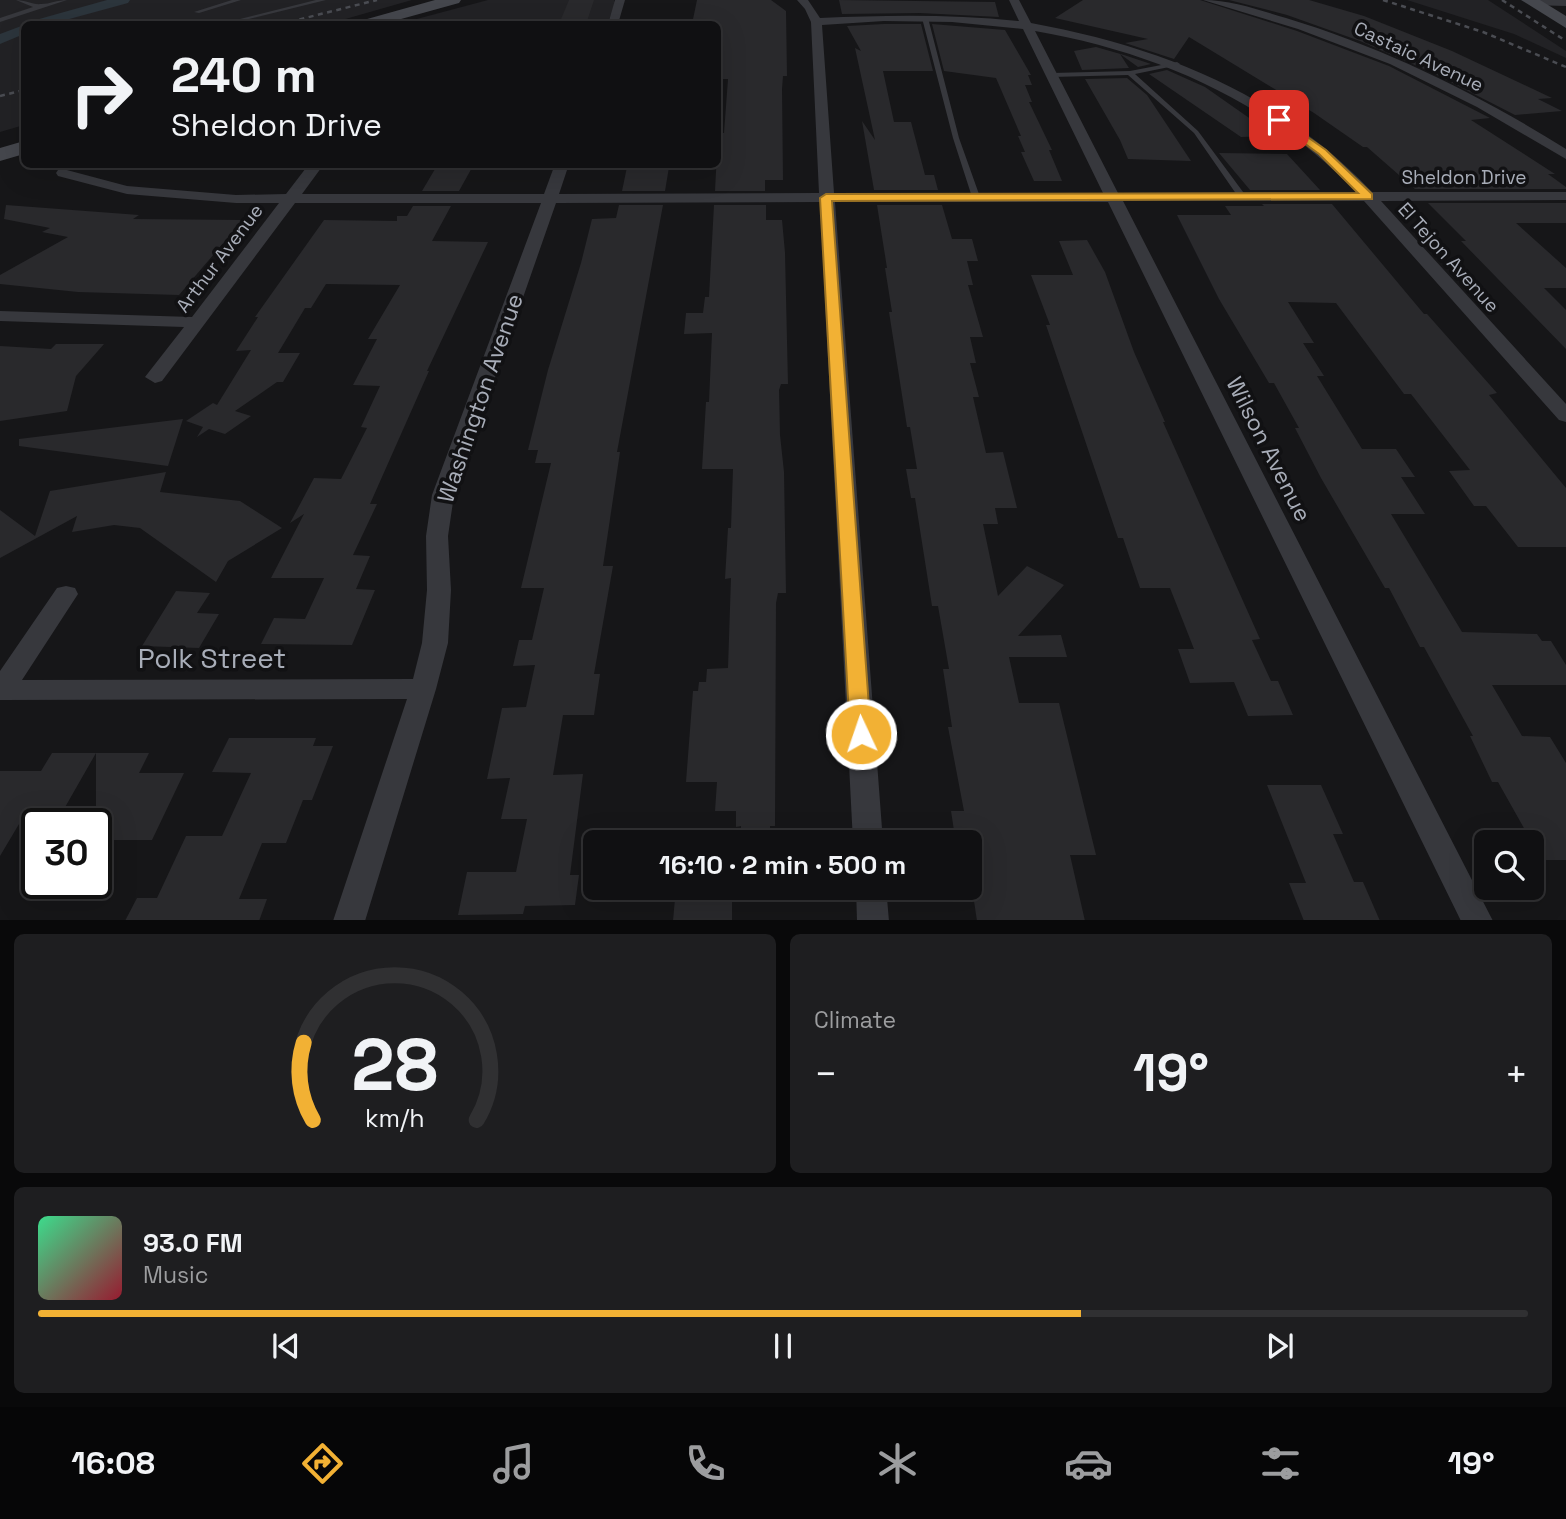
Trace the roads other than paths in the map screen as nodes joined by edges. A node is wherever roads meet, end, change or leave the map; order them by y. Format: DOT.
graph roads {
  1 [pos="19,0"];
  2 [pos="64,0"];
  3 [pos="238,0"];
  4 [pos="323,0"];
  5 [pos="453,0"];
  6 [pos="620,0"];
  7 [pos="802,0"];
  8 [pos="1014,0"];
  9 [pos="1208,0"];
  10 [pos="1532,2"];
  11 [pos="1566,3"];
  12 [pos="38,6"];
  13 [pos="197,12"];
  14 [pos="925,18"];
  15 [pos="0,20"];
  16 [pos="236,21"];
  17 [pos="377,21"];
  18 [pos="614,21"];
  19 [pos="816,22"];
  20 [pos="1566,23"];
  21 [pos="1027,26"];
  22 [pos="1177,64"];
  23 [pos="1130,73"];
  24 [pos="1052,75"];
  25 [pos="21,148"];
  26 [pos="0,155"];
  27 [pos="1566,155"];
  28 [pos="314,168"];
  29 [pos="561,168"];
  30 [pos="63,173"];
  31 [pos="1368,196"];
  32 [pos="1566,196"];
  33 [pos="976,197"];
  34 [pos="1112,197"];
  35 [pos="1242,197"];
  36 [pos="550,198"];
  37 [pos="826,198"];
  38 [pos="291,199"];
  39 [pos="0,316"];
  40 [pos="197,322"];
  41 [pos="155,377"];
  42 [pos="1566,416"];
  43 [pos="66,594"];
  44 [pos="423,689"];
  45 [pos="0,690"];
  46 [pos="867,830"];
  47 [pos="872,900"];
  48 [pos="349,920"];
  49 [pos="873,920"];
  50 [pos="1477,920"];
  1 -- 12 [label="lane"];
  2 -- 12 [label="lane"];
  3 -- 13 [label="lane"];
  4 -- 16 [label="lane"];
  5 -- 17 [label="street"];
  6 -- 18 [label="street"];
  7 -- 19 [label="street"];
  8 -- 21 [label="street, Wilson Avenue"];
  9 -- 27 [label="street, Castaic Avenue"];
  10 -- 11 [label="street"];
  10 -- 20 [label="street"];
  12 -- 15 [label="lane"];
  14 -- 19 [label="street, El Tejon Avenue"];
  14 -- 21 [label="street, El Tejon Avenue"];
  14 -- 33 [label="lane"];
  19 -- 37 [label="street"];
  21 -- 22 [label="street, El Tejon Avenue"];
  21 -- 24 [label="street, Wilson Avenue"];
  22 -- 23 [label="lane"];
  22 -- 31 [label="street, El Tejon Avenue"];
  23 -- 24 [label="lane"];
  23 -- 35 [label="lane"];
  24 -- 34 [label="street, Wilson Avenue"];
  25 -- 26 [label="street"];
  28 -- 38 [label="street, Arthur Avenue"];
  29 -- 36 [label="street, Washington Avenue"];
  30 -- 38 [label="street, Sheldon Drive"];
  31 -- 32 [label="street, Sheldon Drive"];
  31 -- 35 [label="street, Sheldon Drive"];
  31 -- 42 [label="street, El Tejon Avenue"];
  33 -- 34 [label="street, Sheldon Drive"];
  33 -- 37 [label="street, Sheldon Drive"];
  34 -- 35 [label="street, Sheldon Drive"];
  34 -- 50 [label="street, Wilson Avenue"];
  36 -- 37 [label="street, Sheldon Drive"];
  36 -- 38 [label="street, Sheldon Drive"];
  36 -- 44 [label="street, Washington Avenue"];
  37 -- 46 [label="street"];
  38 -- 40 [label="street, Arthur Avenue"];
  39 -- 40 [label="street"];
  40 -- 41 [label="street, Arthur Avenue"];
  43 -- 45 [label="street"];
  44 -- 45 [label="street, Polk Street"];
  44 -- 48 [label="street, Washington Avenue"];
  47 -- 49 [label="street"];
}
